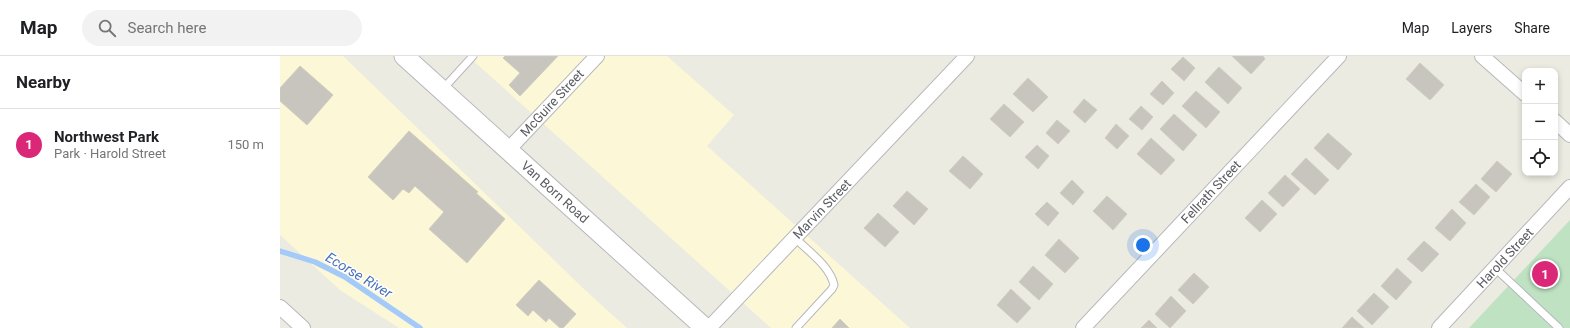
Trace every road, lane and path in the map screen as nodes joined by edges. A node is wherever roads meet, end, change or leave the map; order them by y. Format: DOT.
graph roads {
  1 [pos="404,56"];
  2 [pos="473,56"];
  3 [pos="597,56"];
  4 [pos="968,56"];
  5 [pos="1339,56"];
  6 [pos="1482,56"];
  7 [pos="442,90"];
  8 [pos="1522,91"];
  9 [pos="1558,124"];
  10 [pos="1570,135"];
  11 [pos="508,150"];
  12 [pos="1570,187"];
  13 [pos="795,238"];
  14 [pos="1495,268"];
  15 [pos="280,307"];
  16 [pos="304,328"];
  17 [pos="705,328"];
  18 [pos="709,328"];
  19 [pos="796,328"];
  20 [pos="1082,328"];
  21 [pos="1439,328"];
  22 [pos="1559,328"];
  1 -- 7 [label="main road, Van Born Road"];
  2 -- 7 [label="lane"];
  3 -- 11 [label="street, McGuire Street"];
  4 -- 13 [label="street, Marvin Street"];
  5 -- 20 [label="street, Fellrath Street"];
  6 -- 8 [label="street"];
  7 -- 11 [label="main road, Van Born Road"];
  9 -- 10 [label="street"];
  11 -- 17 [label="main road, Van Born Road"];
  12 -- 14 [label="street, Harold Street"];
  13 -- 18 [label="street, Marvin Street"];
  13 -- 19 [label="lane"];
  14 -- 21 [label="street, Harold Street"];
  14 -- 22 [label="lane"];
  15 -- 16 [label="street"];
}
